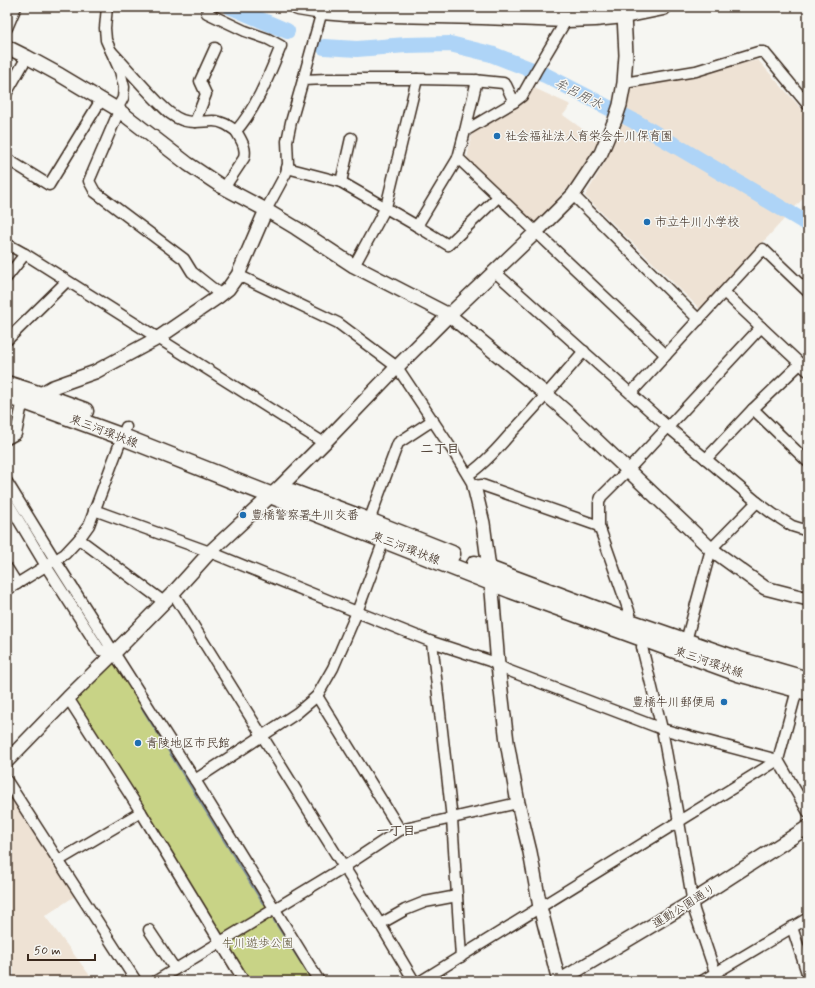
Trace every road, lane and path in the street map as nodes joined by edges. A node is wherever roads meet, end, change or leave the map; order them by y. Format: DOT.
graph roads {
  1 [pos="16,7"];
  2 [pos="209,7"];
  3 [pos="298,7"];
  4 [pos="663,7"];
  5 [pos="105,8"];
  6 [pos="323,9"];
  7 [pos="624,11"];
  8 [pos="482,12"];
  9 [pos="567,19"];
  10 [pos="7,28"];
  11 [pos="7,48"];
  12 [pos="215,48"];
  13 [pos="112,51"];
  14 [pos="27,57"];
  15 [pos="417,79"];
  16 [pos="303,80"];
  17 [pos="477,80"];
  18 [pos="624,83"];
  19 [pos="7,92"];
  20 [pos="101,100"];
  21 [pos="514,102"];
  22 [pos="808,105"];
  23 [pos="118,110"];
  24 [pos="195,122"];
  25 [pos="236,131"];
  26 [pos="465,131"];
  27 [pos="351,138"];
  28 [pos="458,158"];
  29 [pos="7,159"];
  30 [pos="287,168"];
  31 [pos="341,182"];
  32 [pos="224,188"];
  33 [pos="573,195"];
  34 [pos="498,197"];
  35 [pos="386,207"];
  36 [pos="266,210"];
  37 [pos="417,226"];
  38 [pos="536,232"];
  39 [pos="7,244"];
  40 [pos="25,254"];
  41 [pos="354,266"];
  42 [pos="495,272"];
  43 [pos="238,275"];
  44 [pos="7,277"];
  45 [pos="67,280"];
  46 [pos="724,292"];
  47 [pos="808,292"];
  48 [pos="221,295"];
  49 [pos="449,315"];
  50 [pos="699,320"];
  51 [pos="761,327"];
  52 [pos="158,338"];
  53 [pos="7,340"];
  54 [pos="584,351"];
  55 [pos="666,355"];
  56 [pos="397,367"];
  57 [pos="804,368"];
  58 [pos="7,384"];
  59 [pos="631,393"];
  60 [pos="41,395"];
  61 [pos="547,395"];
  62 [pos="7,396"];
  63 [pos="27,402"];
  64 [pos="753,409"];
  65 [pos="432,420"];
  66 [pos="668,427"];
  67 [pos="124,432"];
  68 [pos="7,439"];
  69 [pos="324,443"];
  70 [pos="706,459"];
  71 [pos="808,462"];
  72 [pos="628,470"];
  73 [pos="471,480"];
  74 [pos="7,482"];
  75 [pos="275,492"];
  76 [pos="7,501"];
  77 [pos="756,502"];
  78 [pos="94,510"];
  79 [pos="369,521"];
  80 [pos="599,526"];
  81 [pos="808,531"];
  82 [pos="79,539"];
  83 [pos="384,540"];
  84 [pos="711,549"];
  85 [pos="210,552"];
  86 [pos="51,563"];
  87 [pos="7,568"];
  88 [pos="489,575"];
  89 [pos="18,584"];
  90 [pos="7,590"];
  91 [pos="168,598"];
  92 [pos="808,599"];
  93 [pos="357,612"];
  94 [pos="627,621"];
  95 [pos="644,639"];
  96 [pos="686,641"];
  97 [pos="432,642"];
  98 [pos="114,653"];
  99 [pos="498,665"];
  100 [pos="804,687"];
  101 [pos="317,696"];
  102 [pos="68,698"];
  103 [pos="662,729"];
  104 [pos="262,736"];
  105 [pos="778,760"];
  106 [pos="7,761"];
  107 [pos="194,780"];
  108 [pos="7,781"];
  109 [pos="518,803"];
  110 [pos="141,812"];
  111 [pos="808,812"];
  112 [pos="452,818"];
  113 [pos="679,822"];
  114 [pos="808,827"];
  115 [pos="400,830"];
  116 [pos="58,861"];
  117 [pos="344,867"];
  118 [pos="456,896"];
  119 [pos="693,901"];
  120 [pos="540,907"];
  121 [pos="274,909"];
  122 [pos="808,918"];
  123 [pos="380,924"];
  124 [pos="792,927"];
  125 [pos="149,930"];
  126 [pos="220,942"];
  127 [pos="461,957"];
  128 [pos="175,969"];
  129 [pos="808,976"];
  130 [pos="716,977"];
  131 [pos="136,981"];
  132 [pos="156,981"];
  133 [pos="244,981"];
  134 [pos="319,981"];
  135 [pos="414,981"];
  136 [pos="421,981"];
  137 [pos="559,981"];
  138 [pos="702,981"];
  1 -- 10 [label="street"];
  2 -- 25 [label="street"];
  3 -- 6 [label="main road"];
  4 -- 7 [label="main road"];
  5 -- 13 [label="street"];
  6 -- 8 [label="main road"];
  6 -- 16 [label="street"];
  7 -- 9 [label="main road"];
  7 -- 18 [label="street"];
  8 -- 9 [label="main road"];
  9 -- 21 [label="street"];
  11 -- 14 [label="street"];
  12 -- 24 [label="street"];
  13 -- 23 [label="street"];
  13 -- 24 [label="street"];
  14 -- 19 [label="street"];
  14 -- 20 [label="street"];
  15 -- 16 [label="street"];
  15 -- 17 [label="street"];
  15 -- 35 [label="street"];
  16 -- 30 [label="street"];
  17 -- 21 [label="street"];
  17 -- 26 [label="street"];
  18 -- 22 [label="street"];
  18 -- 33 [label="street"];
  20 -- 23 [label="street"];
  20 -- 29 [label="street"];
  21 -- 26 [label="street"];
  23 -- 32 [label="street"];
  23 -- 48 [label="street"];
  24 -- 25 [label="street"];
  25 -- 32 [label="street"];
  26 -- 28 [label="street"];
  27 -- 31 [label="street"];
  28 -- 34 [label="street"];
  28 -- 37 [label="street"];
  30 -- 31 [label="street"];
  30 -- 36 [label="street"];
  31 -- 35 [label="street"];
  32 -- 36 [label="street"];
  33 -- 38 [label="street"];
  33 -- 50 [label="street"];
  34 -- 37 [label="street"];
  34 -- 38 [label="street"];
  35 -- 37 [label="street"];
  35 -- 41 [label="street"];
  36 -- 41 [label="street"];
  36 -- 43 [label="street"];
  38 -- 42 [label="street"];
  38 -- 55 [label="street"];
  39 -- 40 [label="street"];
  40 -- 44 [label="street"];
  40 -- 45 [label="street"];
  41 -- 49 [label="street"];
  42 -- 49 [label="street"];
  42 -- 54 [label="street"];
  43 -- 48 [label="street"];
  43 -- 56 [label="street"];
  45 -- 52 [label="street"];
  45 -- 53 [label="street"];
  46 -- 47 [label="street"];
  46 -- 50 [label="street"];
  46 -- 51 [label="street"];
  48 -- 52 [label="street"];
  49 -- 56 [label="street"];
  49 -- 61 [label="street"];
  50 -- 55 [label="street"];
  51 -- 57 [label="street"];
  51 -- 66 [label="street"];
  52 -- 60 [label="street"];
  52 -- 69 [label="street"];
  54 -- 59 [label="street"];
  54 -- 61 [label="street"];
  55 -- 59 [label="street"];
  56 -- 65 [label="street"];
  56 -- 69 [label="street"];
  57 -- 64 [label="street"];
  58 -- 60 [label="main road, 東三河環状線"];
  59 -- 66 [label="street"];
  60 -- 63 [label="street"];
  60 -- 67 [label="main road, 東三河環状線"];
  61 -- 72 [label="street"];
  61 -- 73 [label="street"];
  62 -- 63 [label="main road, 東三河環状線"];
  63 -- 67 [label="main road, 東三河環状線"];
  63 -- 68 [label="street"];
  64 -- 70 [label="street"];
  64 -- 71 [label="street"];
  65 -- 73 [label="street"];
  65 -- 79 [label="street"];
  66 -- 70 [label="street"];
  66 -- 72 [label="street"];
  67 -- 75 [label="main road, 東三河環状線"];
  67 -- 78 [label="street"];
  69 -- 75 [label="street"];
  70 -- 77 [label="street"];
  72 -- 80 [label="street"];
  72 -- 84 [label="street"];
  73 -- 80 [label="street"];
  73 -- 88 [label="street"];
  74 -- 86 [label="street"];
  75 -- 79 [label="main road, 東三河環状線"];
  75 -- 83 [label="main road, 東三河環状線"];
  75 -- 85 [label="street"];
  76 -- 86 [label="street"];
  77 -- 81 [label="street"];
  77 -- 84 [label="street"];
  78 -- 82 [label="street"];
  78 -- 85 [label="street"];
  79 -- 88 [label="main road, 東三河環状線"];
  80 -- 94 [label="street"];
  82 -- 86 [label="street"];
  82 -- 91 [label="street"];
  83 -- 88 [label="main road, 東三河環状線"];
  83 -- 93 [label="street"];
  84 -- 92 [label="street"];
  84 -- 96 [label="street"];
  85 -- 91 [label="street"];
  85 -- 93 [label="street"];
  86 -- 89 [label="street"];
  86 -- 98 [label="street"];
  87 -- 89 [label="street"];
  88 -- 94 [label="main road, 東三河環状線"];
  88 -- 95 [label="main road, 東三河環状線"];
  88 -- 99 [label="street"];
  89 -- 90 [label="street"];
  91 -- 98 [label="street"];
  91 -- 104 [label="street"];
  93 -- 97 [label="street"];
  93 -- 101 [label="street"];
  94 -- 96 [label="main road, 東三河環状線"];
  95 -- 100 [label="main road, 東三河環状線"];
  95 -- 103 [label="street"];
  96 -- 100 [label="main road, 東三河環状線"];
  97 -- 99 [label="street"];
  97 -- 112 [label="street"];
  98 -- 102 [label="street"];
  98 -- 107 [label="street"];
  99 -- 103 [label="street"];
  99 -- 109 [label="street"];
  100 -- 105 [label="street"];
  101 -- 104 [label="street"];
  101 -- 115 [label="street"];
  102 -- 106 [label="street"];
  102 -- 110 [label="street"];
  103 -- 105 [label="street"];
  103 -- 113 [label="street"];
  104 -- 107 [label="street"];
  104 -- 117 [label="street"];
  105 -- 111 [label="street"];
  105 -- 113 [label="street"];
  107 -- 121 [label="street"];
  108 -- 116 [label="street"];
  109 -- 112 [label="street"];
  109 -- 120 [label="street"];
  110 -- 116 [label="street"];
  110 -- 126 [label="street"];
  112 -- 115 [label="street"];
  112 -- 118 [label="street"];
  113 -- 119 [label="street"];
  113 -- 120 [label="street"];
  114 -- 119 [label="street, 運動公園通り"];
  115 -- 117 [label="street"];
  116 -- 131 [label="street"];
  117 -- 121 [label="street"];
  117 -- 123 [label="street"];
  118 -- 123 [label="street"];
  118 -- 127 [label="street"];
  119 -- 130 [label="street"];
  119 -- 137 [label="street, 運動公園通り"];
  120 -- 127 [label="street"];
  120 -- 137 [label="street"];
  121 -- 126 [label="street"];
  121 -- 134 [label="street"];
  122 -- 124 [label="street"];
  123 -- 135 [label="street"];
  124 -- 129 [label="street"];
  124 -- 130 [label="street"];
  125 -- 128 [label="street"];
  126 -- 128 [label="street"];
  126 -- 133 [label="street"];
  127 -- 136 [label="street"];
  128 -- 132 [label="street"];
  130 -- 138 [label="street"];
}
